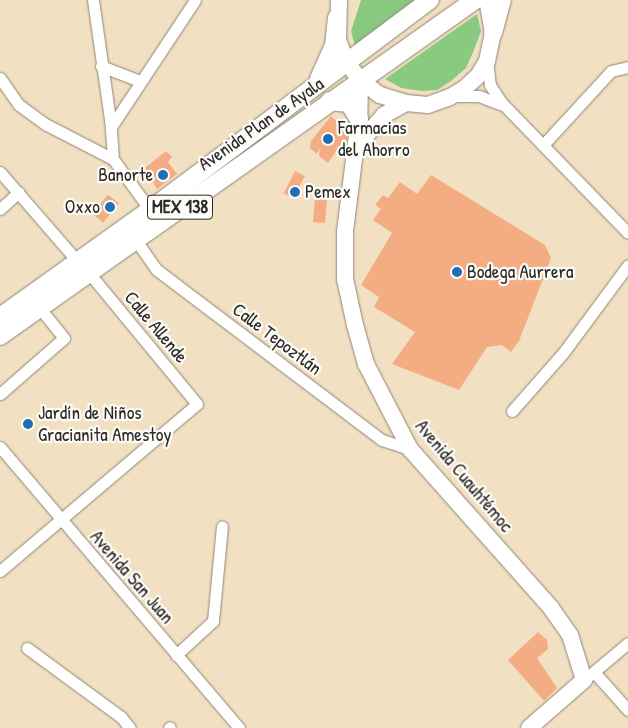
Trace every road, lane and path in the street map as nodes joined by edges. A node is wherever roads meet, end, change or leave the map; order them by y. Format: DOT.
graph roads {
  1 [pos="93,0"];
  2 [pos="195,0"];
  3 [pos="339,0"];
  4 [pos="430,0"];
  5 [pos="475,0"];
  6 [pos="487,0"];
  7 [pos="502,0"];
  8 [pos="337,18"];
  9 [pos="493,33"];
  10 [pos="346,61"];
  11 [pos="487,61"];
  12 [pos="101,66"];
  13 [pos="628,67"];
  14 [pos="0,78"];
  15 [pos="360,80"];
  16 [pos="140,81"];
  17 [pos="311,91"];
  18 [pos="450,97"];
  19 [pos="330,101"];
  20 [pos="406,103"];
  21 [pos="508,109"];
  22 [pos="359,119"];
  23 [pos="111,128"];
  24 [pos="543,145"];
  25 [pos="356,148"];
  26 [pos="113,158"];
  27 [pos="0,172"];
  28 [pos="20,192"];
  29 [pos="0,209"];
  30 [pos="150,210"];
  31 [pos="628,233"];
  32 [pos="135,239"];
  33 [pos="628,265"];
  34 [pos="83,267"];
  35 [pos="39,307"];
  36 [pos="0,317"];
  37 [pos="0,336"];
  38 [pos="0,394"];
  39 [pos="512,412"];
  40 [pos="0,447"];
  41 [pos="410,449"];
  42 [pos="59,520"];
  43 [pos="222,526"];
  44 [pos="0,571"];
  45 [pos="628,643"];
  46 [pos="27,648"];
  47 [pos="176,655"];
  48 [pos="589,676"];
  49 [pos="628,710"];
  50 [pos="130,728"];
  51 [pos="239,728"];
  52 [pos="529,728"];
  1 -- 12 [label="street"];
  2 -- 16 [label="street"];
  3 -- 8 [label="main road"];
  4 -- 10 [label="main road, Avenida Plan de Ayala / MEX 138"];
  5 -- 15 [label="main road, Avenida Plan de Ayala / MEX 138"];
  6 -- 9 [label="main road"];
  7 -- 9 [label="main road"];
  8 -- 10 [label="main road"];
  8 -- 17 [label="main road"];
  9 -- 11 [label="main road"];
  10 -- 15 [label="main road"];
  10 -- 17 [label="main road, Avenida Plan de Ayala / MEX 138"];
  11 -- 18 [label="main road"];
  11 -- 21 [label="street"];
  12 -- 16 [label="street"];
  12 -- 23 [label="street"];
  13 -- 24 [label="street"];
  14 -- 26 [label="street"];
  15 -- 19 [label="main road, Avenida Plan de Ayala / MEX 138"];
  15 -- 20 [label="main road"];
  15 -- 22 [label="main road, Avenida Cuauhtémoc"];
  16 -- 23 [label="street"];
  17 -- 30 [label="main road, Avenida Plan de Ayala / MEX 138"];
  18 -- 20 [label="main road"];
  18 -- 21 [label="street"];
  19 -- 22 [label="main road"];
  19 -- 32 [label="main road, Avenida Plan de Ayala / MEX 138"];
  20 -- 25 [label="main road, Avenida Cuauhtémoc"];
  21 -- 24 [label="street"];
  22 -- 25 [label="main road, Avenida Cuauhtémoc"];
  23 -- 26 [label="street"];
  24 -- 31 [label="street"];
  25 -- 41 [label="main road, Avenida Cuauhtémoc"];
  26 -- 30 [label="street"];
  27 -- 28 [label="street, Calle Allende"];
  28 -- 29 [label="street"];
  28 -- 34 [label="street, Calle Allende"];
  30 -- 34 [label="main road, Avenida Plan de Ayala / MEX 138"];
  32 -- 34 [label="main road, Avenida Plan de Ayala / MEX 138"];
  32 -- 41 [label="street, Calle Tepoztlán"];
  33 -- 39 [label="street"];
  34 -- 35 [label="main road, Avenida Plan de Ayala / MEX 138"];
  34 -- 36 [label="main road, Avenida Plan de Ayala / MEX 138"];
  34 -- 42 [label="street, Calle Allende"];
  35 -- 37 [label="main road, Avenida Plan de Ayala / MEX 138"];
  35 -- 38 [label="street"];
  40 -- 42 [label="street, Avenida San Juan"];
  41 -- 48 [label="main road, Avenida Cuauhtémoc"];
  42 -- 44 [label="street"];
  42 -- 47 [label="street, Avenida San Juan"];
  43 -- 47 [label="street"];
  45 -- 48 [label="street"];
  46 -- 50 [label="street"];
  47 -- 51 [label="street, Avenida San Juan"];
  48 -- 49 [label="street"];
  48 -- 52 [label="main road"];
}
